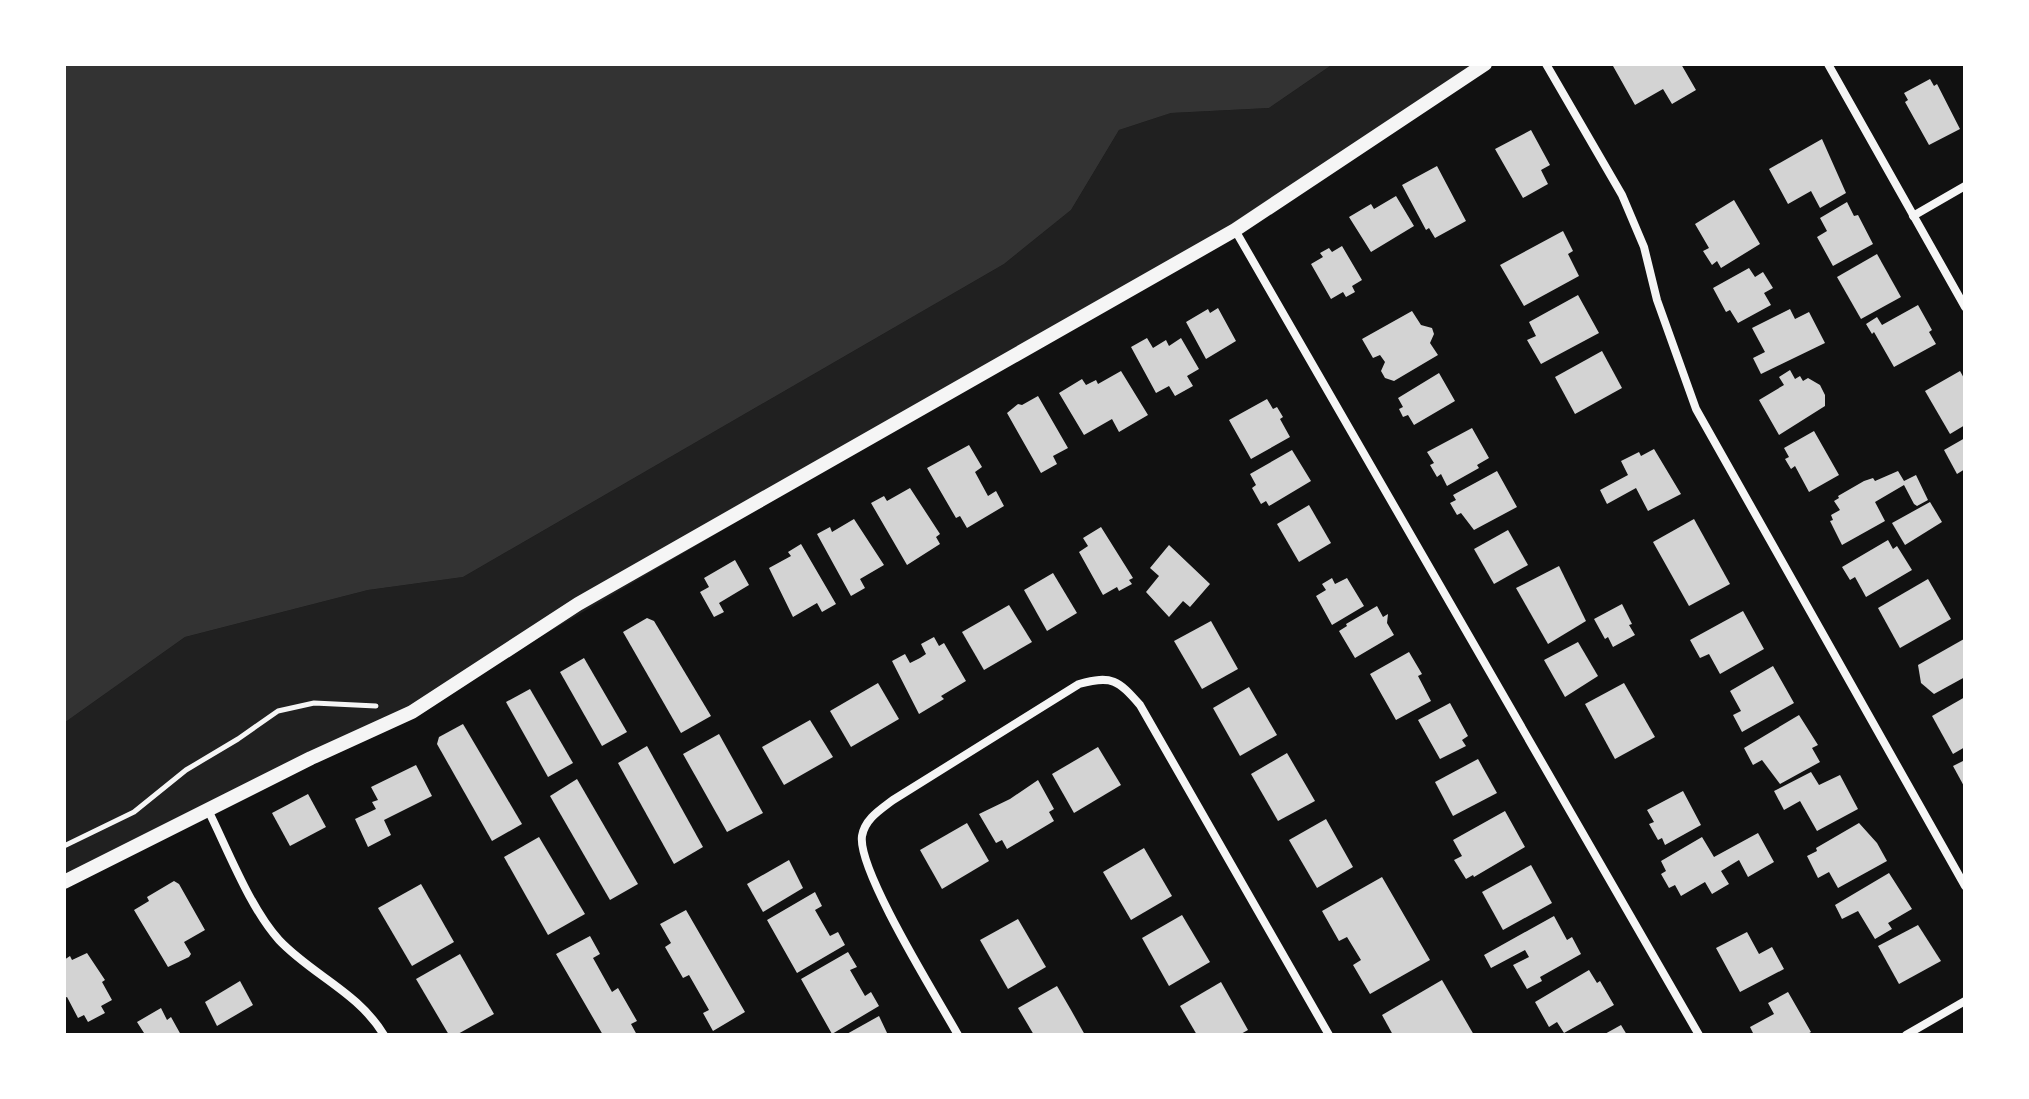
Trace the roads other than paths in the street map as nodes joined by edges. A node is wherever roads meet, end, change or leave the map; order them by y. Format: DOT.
graph roads {
  1 [pos="1485,64"];
  2 [pos="1546,64"];
  3 [pos="1828,64"];
  4 [pos="1965,186"];
  5 [pos="1913,216"];
  6 [pos="1235,230"];
  7 [pos="1965,307"];
  8 [pos="208,810"];
  9 [pos="64,882"];
  10 [pos="1965,886"];
  11 [pos="1965,1001"];
  12 [pos="384,1035"];
  13 [pos="958,1035"];
  14 [pos="1329,1035"];
  15 [pos="1699,1035"];
  16 [pos="1906,1035"];
  1 -- 6 [label="street"];
  2 -- 10 [label="street"];
  3 -- 5 [label="street"];
  4 -- 5 [label="street"];
  5 -- 7 [label="street"];
  6 -- 8 [label="street"];
  6 -- 15 [label="street"];
  8 -- 9 [label="street"];
  8 -- 12 [label="street"];
  11 -- 16 [label="street"];
  13 -- 14 [label="street"];
}
